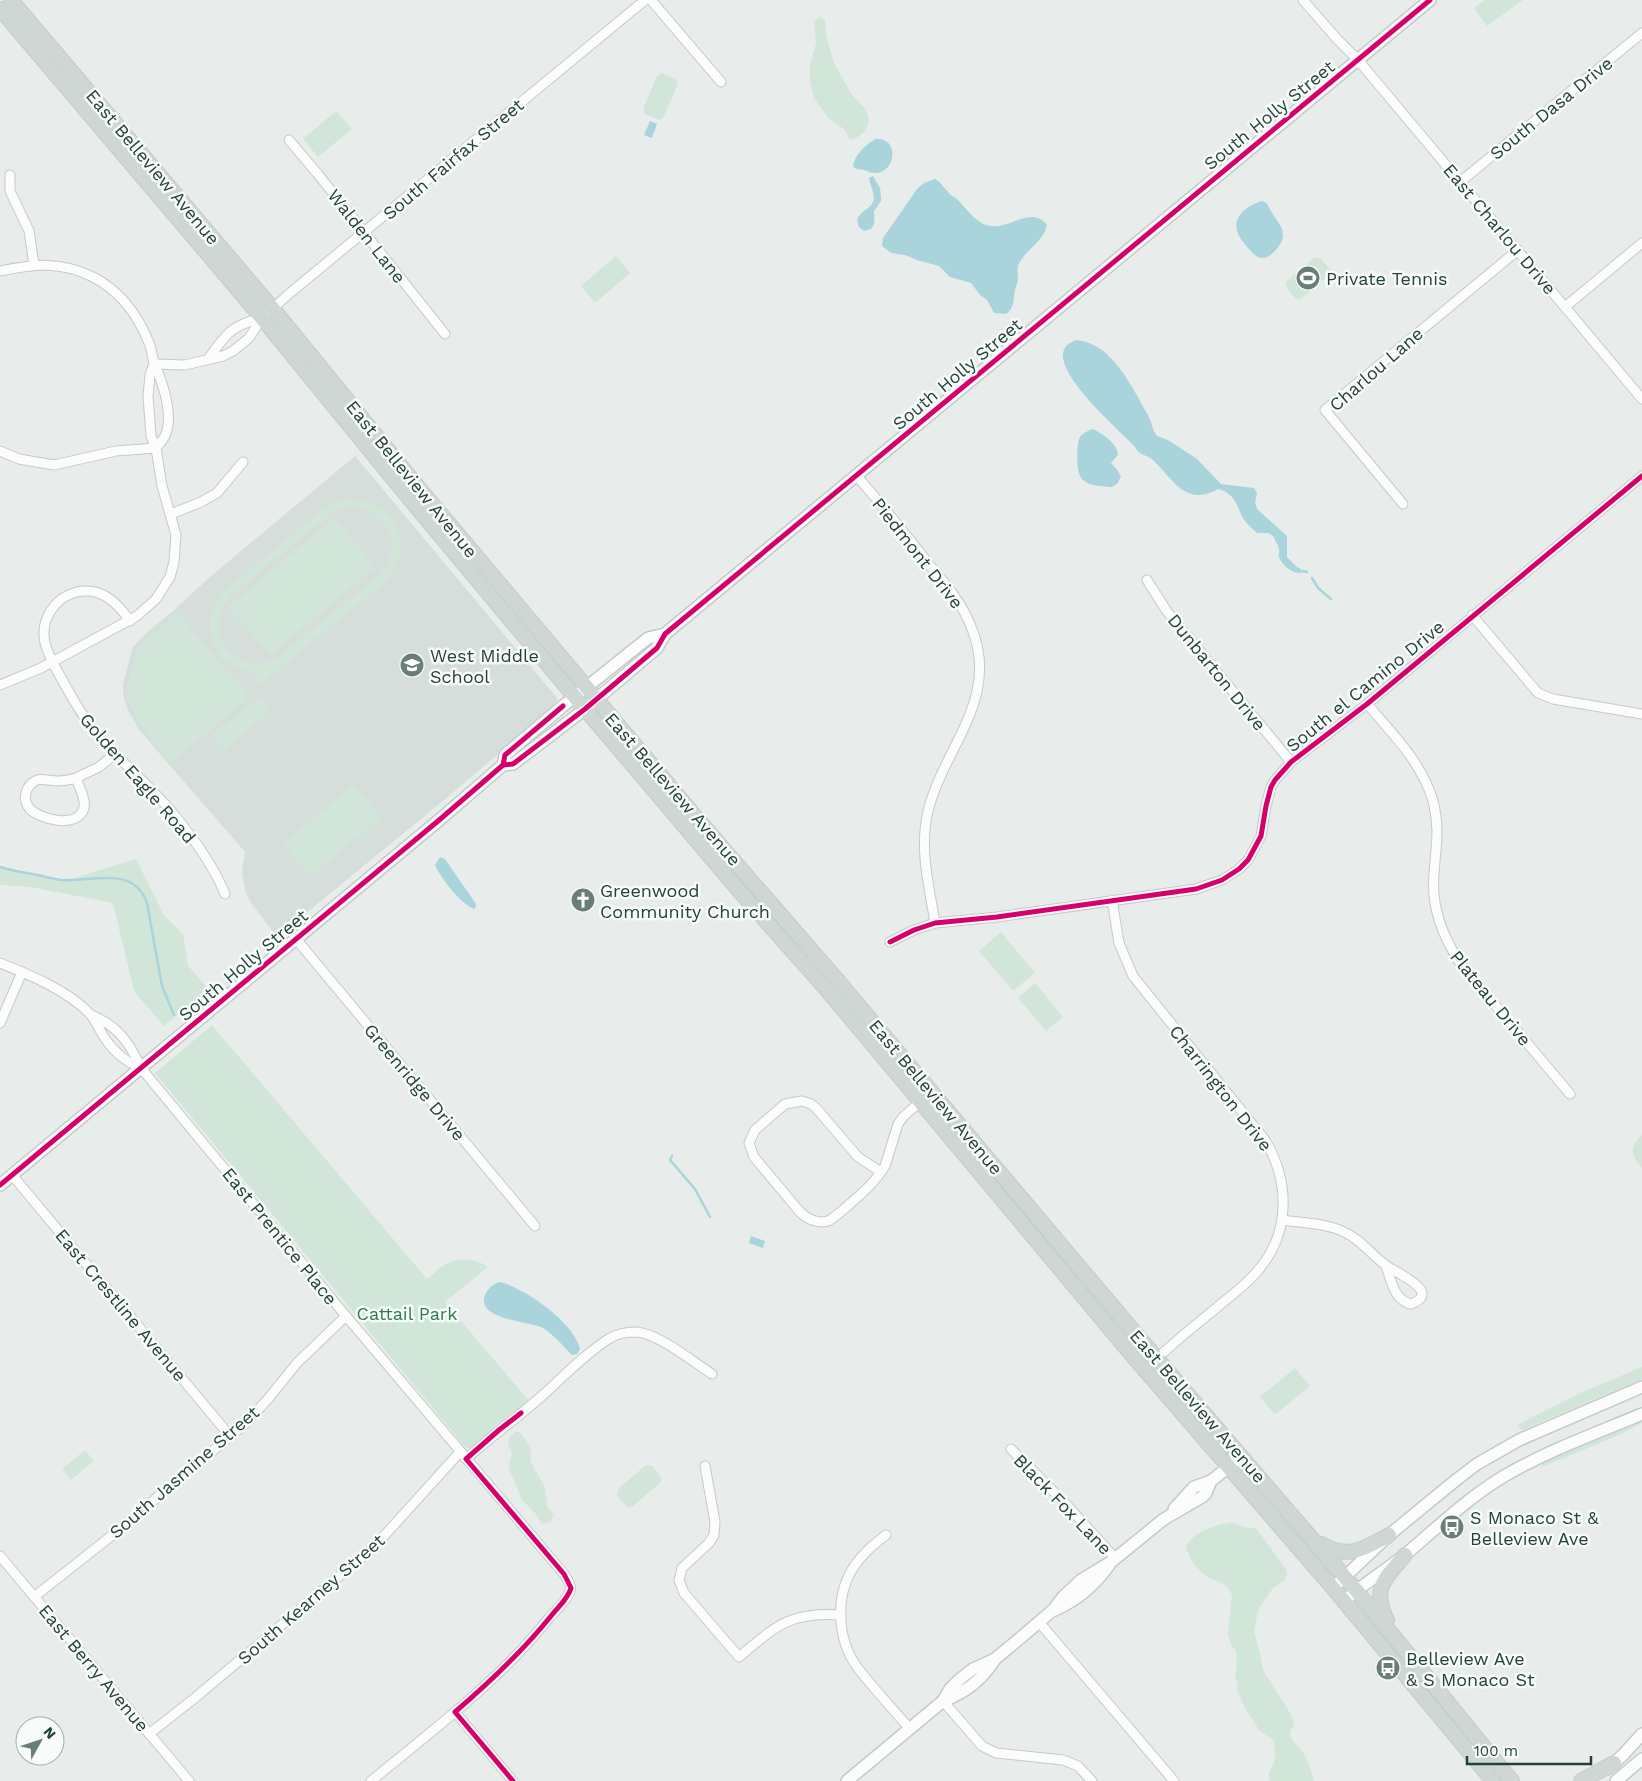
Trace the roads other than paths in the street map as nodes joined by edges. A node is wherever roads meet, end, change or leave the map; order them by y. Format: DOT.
graph roads {
  1 [pos="11,0"];
  2 [pos="645,0"];
  3 [pos="651,0"];
  4 [pos="1303,0"];
  5 [pos="1430,0"];
  6 [pos="0,9"];
  7 [pos="1642,33"];
  8 [pos="1358,60"];
  9 [pos="720,82"];
  10 [pos="289,140"];
  11 [pos="10,176"];
  12 [pos="1460,182"];
  13 [pos="364,232"];
  14 [pos="1642,243"];
  15 [pos="1518,250"];
  16 [pos="34,265"];
  17 [pos="0,271"];
  18 [pos="1565,307"];
  19 [pos="273,309"];
  20 [pos="262,318"];
  21 [pos="445,334"];
  22 [pos="209,358"];
  23 [pos="154,364"];
  24 [pos="1642,399"];
  25 [pos="156,448"];
  26 [pos="0,451"];
  27 [pos="243,462"];
  28 [pos="856,475"];
  29 [pos="1642,476"];
  30 [pos="1403,504"];
  31 [pos="171,514"];
  32 [pos="1147,580"];
  33 [pos="1472,615"];
  34 [pos="130,620"];
  35 [pos="665,634"];
  36 [pos="53,662"];
  37 [pos="0,686"];
  38 [pos="586,688"];
  39 [pos="575,697"];
  40 [pos="596,699"];
  41 [pos="1367,704"];
  42 [pos="585,709"];
  43 [pos="1642,714"];
  44 [pos="116,753"];
  45 [pos="1291,762"];
  46 [pos="503,765"];
  47 [pos="76,778"];
  48 [pos="225,894"];
  49 [pos="1112,900"];
  50 [pos="936,923"];
  51 [pos="296,939"];
  52 [pos="890,942"];
  53 [pos="0,963"];
  54 [pos="22,972"];
  55 [pos="91,1014"];
  56 [pos="0,1022"];
  57 [pos="141,1068"];
  58 [pos="1570,1094"];
  59 [pos="920,1102"];
  60 [pos="881,1172"];
  61 [pos="12,1175"];
  62 [pos="0,1185"];
  63 [pos="1282,1220"];
  64 [pos="535,1226"];
  65 [pos="1386,1266"];
  66 [pos="346,1316"];
  67 [pos="1157,1358"];
  68 [pos="712,1374"];
  69 [pos="1642,1387"];
  70 [pos="1642,1414"];
  71 [pos="230,1436"];
  72 [pos="1011,1449"];
  73 [pos="463,1455"];
  74 [pos="1242,1456"];
  75 [pos="705,1466"];
  76 [pos="1228,1467"];
  77 [pos="886,1535"];
  78 [pos="1389,1535"];
  79 [pos="1312,1538"];
  80 [pos="1405,1555"];
  81 [pos="0,1556"];
  82 [pos="1113,1560"];
  83 [pos="1345,1577"];
  84 [pos="1333,1588"];
  85 [pos="1356,1590"];
  86 [pos="34,1597"];
  87 [pos="1344,1601"];
  88 [pos="841,1615"];
  89 [pos="1039,1622"];
  90 [pos="1396,1638"];
  91 [pos="943,1701"];
  92 [pos="455,1712"];
  93 [pos="910,1729"];
  94 [pos="149,1734"];
  95 [pos="1642,1734"];
  96 [pos="1642,1759"];
  97 [pos="1614,1763"];
  98 [pos="189,1781"];
  99 [pos="371,1781"];
  100 [pos="513,1781"];
  101 [pos="847,1781"];
  102 [pos="1092,1781"];
  103 [pos="1174,1781"];
  104 [pos="1493,1781"];
  105 [pos="1512,1781"];
  106 [pos="1581,1781"];
  107 [pos="1593,1781"];
  108 [pos="1616,1781"];
  1 -- 19 [label="main road, East Belleview Avenue"];
  2 -- 13 [label="street, South Fairfax Street"];
  3 -- 9 [label="street"];
  4 -- 8 [label="street, East Charlou Drive"];
  5 -- 8 [label="street, South Holly Street"];
  6 -- 20 [label="main road, East Belleview Avenue"];
  7 -- 12 [label="street, South Dasa Drive"];
  8 -- 12 [label="street, East Charlou Drive"];
  8 -- 28 [label="street, South Holly Street"];
  10 -- 13 [label="street, Walden Lane"];
  11 -- 16 [label="street"];
  12 -- 15 [label="street, East Charlou Drive"];
  13 -- 19 [label="street, South Fairfax Street"];
  13 -- 21 [label="street, Walden Lane"];
  14 -- 18 [label="street"];
  15 -- 18 [label="street, East Charlou Drive"];
  15 -- 30 [label="street, Charlou Lane"];
  16 -- 17 [label="street"];
  16 -- 23 [label="street"];
  18 -- 24 [label="street, East Charlou Drive"];
  19 -- 20 [label="street, South Fairfax Street"];
  19 -- 38 [label="main road, East Belleview Avenue"];
  20 -- 22 [label="street"];
  20 -- 22 [label="street"];
  20 -- 39 [label="main road, East Belleview Avenue"];
  22 -- 23 [label="street"];
  23 -- 25 [label="street"];
  23 -- 25 [label="street"];
  25 -- 26 [label="street"];
  25 -- 31 [label="street"];
  27 -- 31 [label="street"];
  28 -- 35 [label="street, South Holly Street"];
  28 -- 50 [label="street, Piedmont Drive"];
  29 -- 33 [label="street, South el Camino Drive"];
  31 -- 34 [label="street"];
  32 -- 45 [label="street, Dunbarton Drive"];
  33 -- 41 [label="street, South el Camino Drive"];
  33 -- 43 [label="street"];
  34 -- 36 [label="street"];
  34 -- 36 [label="street, Golden Eagle Road"];
  35 -- 38 [label="street, South Holly Street"];
  35 -- 40 [label="street, South Holly Street"];
  36 -- 37 [label="street"];
  36 -- 44 [label="street, Golden Eagle Road"];
  38 -- 39 [label="street, South Holly Street"];
  38 -- 40 [label="main road, East Belleview Avenue"];
  39 -- 42 [label="main road, East Belleview Avenue"];
  39 -- 46 [label="street, South Holly Street"];
  40 -- 42 [label="street, South Holly Street"];
  40 -- 67 [label="main road, East Belleview Avenue"];
  41 -- 45 [label="street, South el Camino Drive"];
  41 -- 58 [label="street, Plateau Drive"];
  42 -- 46 [label="street, South Holly Street"];
  42 -- 59 [label="main road, East Belleview Avenue"];
  44 -- 47 [label="street"];
  44 -- 48 [label="street, Golden Eagle Road"];
  45 -- 49 [label="street, South el Camino Drive"];
  46 -- 51 [label="street, South Holly Street"];
  47 -- 47 [label="street"];
  49 -- 50 [label="street, South el Camino Drive"];
  49 -- 63 [label="street, Charrington Drive"];
  50 -- 52 [label="street, South el Camino Drive"];
  51 -- 57 [label="street, South Holly Street"];
  51 -- 64 [label="street, Greenridge Drive"];
  53 -- 54 [label="street"];
  54 -- 55 [label="street"];
  54 -- 56 [label="street"];
  55 -- 57 [label="street"];
  55 -- 57 [label="street"];
  57 -- 61 [label="street, South Holly Street"];
  57 -- 66 [label="street, East Prentice Place"];
  59 -- 60 [label="street"];
  59 -- 76 [label="main road, East Belleview Avenue"];
  60 -- 60 [label="street"];
  61 -- 62 [label="street, South Holly Street"];
  61 -- 71 [label="street, East Crestline Avenue"];
  63 -- 65 [label="street"];
  63 -- 67 [label="street, Charrington Drive"];
  65 -- 65 [label="street"];
  66 -- 71 [label="street, South Jasmine Street"];
  66 -- 73 [label="street, East Prentice Place"];
  67 -- 74 [label="main road, East Belleview Avenue"];
  68 -- 73 [label="street, South Kearney Street"];
  69 -- 78 [label="street"];
  70 -- 80 [label="street"];
  71 -- 86 [label="street, South Jasmine Street"];
  72 -- 82 [label="street, Black Fox Lane"];
  73 -- 92 [label="street, East Prentice Place"];
  73 -- 94 [label="street, South Kearney Street"];
  74 -- 76 [label="street"];
  74 -- 79 [label="main road, East Belleview Avenue"];
  75 -- 88 [label="street"];
  76 -- 82 [label="street"];
  76 -- 84 [label="main road, East Belleview Avenue"];
  77 -- 88 [label="street"];
  78 -- 79 [label="main road"];
  78 -- 83 [label="street"];
  79 -- 83 [label="main road, East Belleview Avenue"];
  80 -- 85 [label="street"];
  80 -- 90 [label="main road"];
  81 -- 86 [label="street, East Berry Avenue"];
  82 -- 89 [label="street"];
  83 -- 84 [label="street"];
  83 -- 85 [label="main road, East Belleview Avenue"];
  84 -- 87 [label="main road, East Belleview Avenue"];
  85 -- 87 [label="street"];
  85 -- 90 [label="main road, East Belleview Avenue"];
  86 -- 94 [label="street, East Berry Avenue"];
  87 -- 104 [label="main road, East Belleview Avenue"];
  88 -- 93 [label="street"];
  89 -- 91 [label="street"];
  89 -- 103 [label="street"];
  90 -- 105 [label="main road, East Belleview Avenue"];
  91 -- 93 [label="street"];
  91 -- 102 [label="street"];
  92 -- 99 [label="street"];
  92 -- 100 [label="street"];
  93 -- 101 [label="street"];
  94 -- 98 [label="street, East Berry Avenue"];
  95 -- 97 [label="street"];
  96 -- 108 [label="street"];
  97 -- 106 [label="main road"];
  97 -- 107 [label="street"];
}
